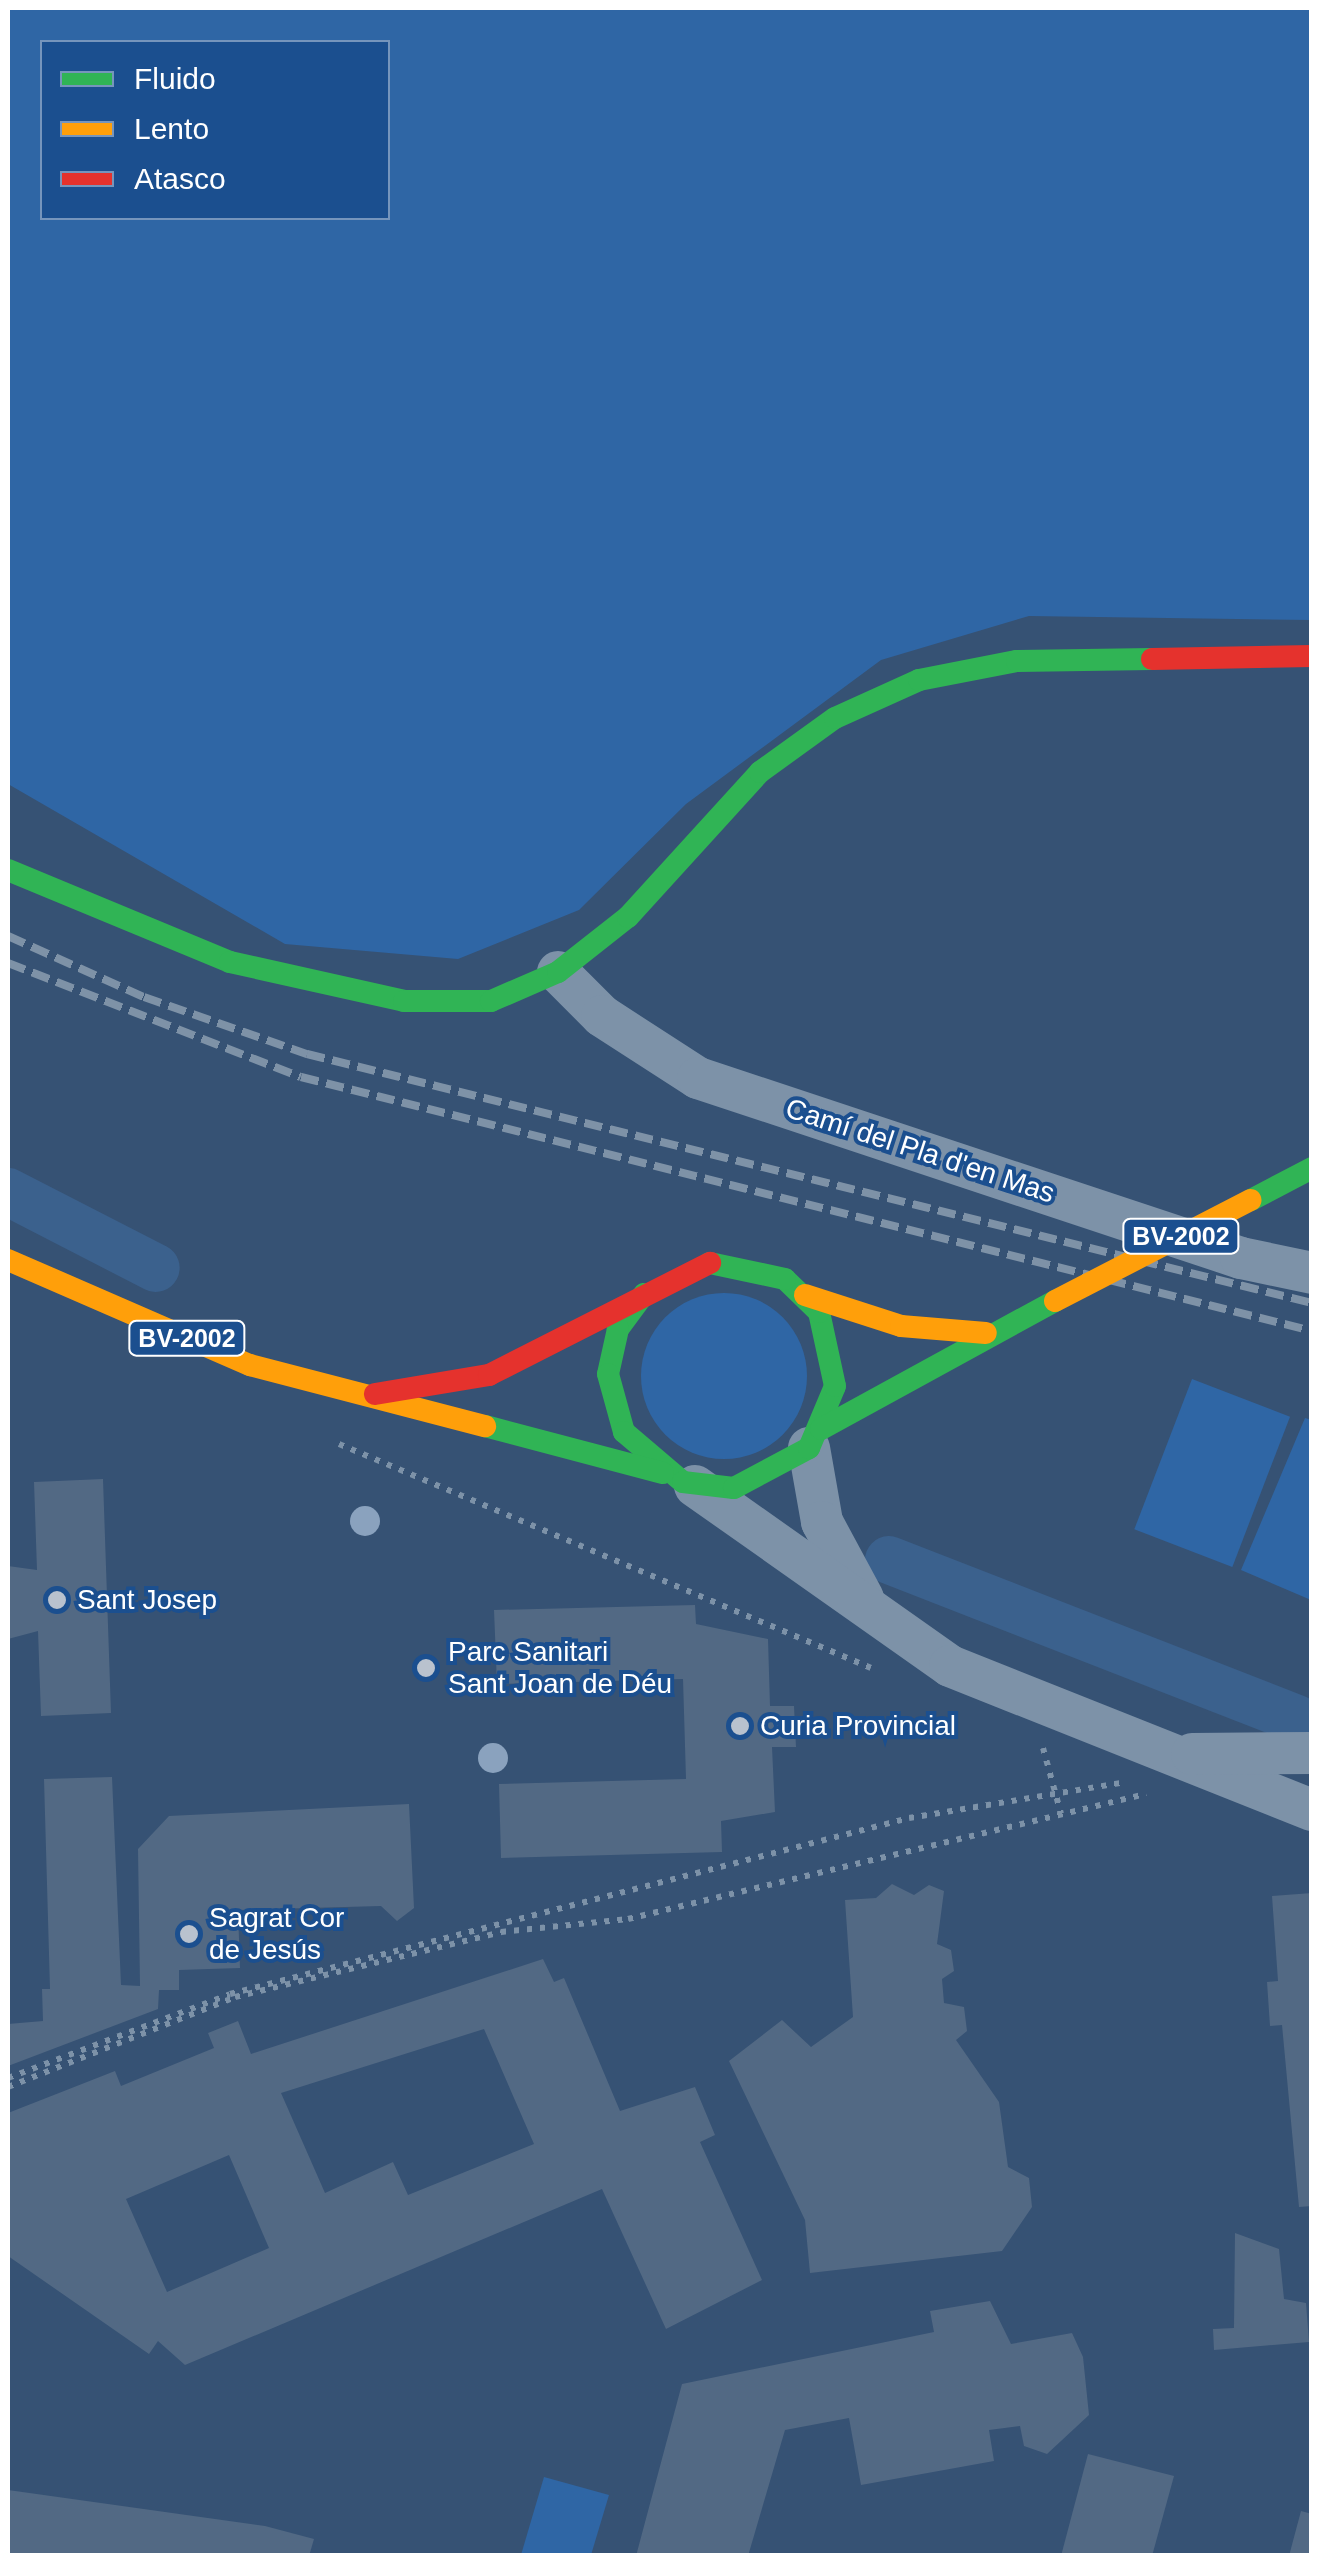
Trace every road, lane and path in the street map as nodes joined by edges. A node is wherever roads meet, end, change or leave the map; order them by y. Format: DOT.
graph roads {
  1 [pos="1312,656"];
  2 [pos="8,870"];
  3 [pos="558,972"];
  4 [pos="1312,1168"];
  5 [pos="8,1260"];
  6 [pos="1312,1273"];
  7 [pos="644,1294"];
  8 [pos="805,1295"];
  9 [pos="986,1333"];
  10 [pos="375,1394"];
  11 [pos="322,1437"];
  12 [pos="815,1438"];
  13 [pos="681,1480"];
  14 [pos="878,1618"];
  15 [pos="891,1676"];
  16 [pos="1033,1736"];
  17 [pos="1312,1753"];
  18 [pos="1135,1761"];
  19 [pos="1162,1791"];
  20 [pos="1056,1793"];
  21 [pos="1312,1810"];
  22 [pos="1062,1814"];
  23 [pos="8,2078"];
  24 [pos="8,2087"];
  1 -- 3 [label="main road"];
  2 -- 3 [label="main road"];
  3 -- 6 [label="street, Camí del Pla d'en Mas"];
  4 -- 9 [label="main road, BV-2002, bridge"];
  5 -- 10 [label="main road, BV-2002"];
  7 -- 8 [label="main road"];
  7 -- 10 [label="main road, BV-2002"];
  7 -- 13 [label="main road"];
  8 -- 9 [label="main road, BV-2002"];
  8 -- 12 [label="main road"];
  9 -- 12 [label="main road, BV-2002"];
  10 -- 13 [label="main road, BV-2002"];
  11 -- 15 [label="path"];
  12 -- 13 [label="main road"];
  12 -- 14 [label="street"];
  13 -- 14 [label="street"];
  14 -- 18 [label="street"];
  16 -- 20 [label="path"];
  17 -- 18 [label="street"];
  18 -- 20 [label="path"];
  18 -- 21 [label="street"];
  19 -- 22 [label="path"];
  20 -- 22 [label="path"];
  20 -- 23 [label="path"];
  22 -- 24 [label="path"];
}
